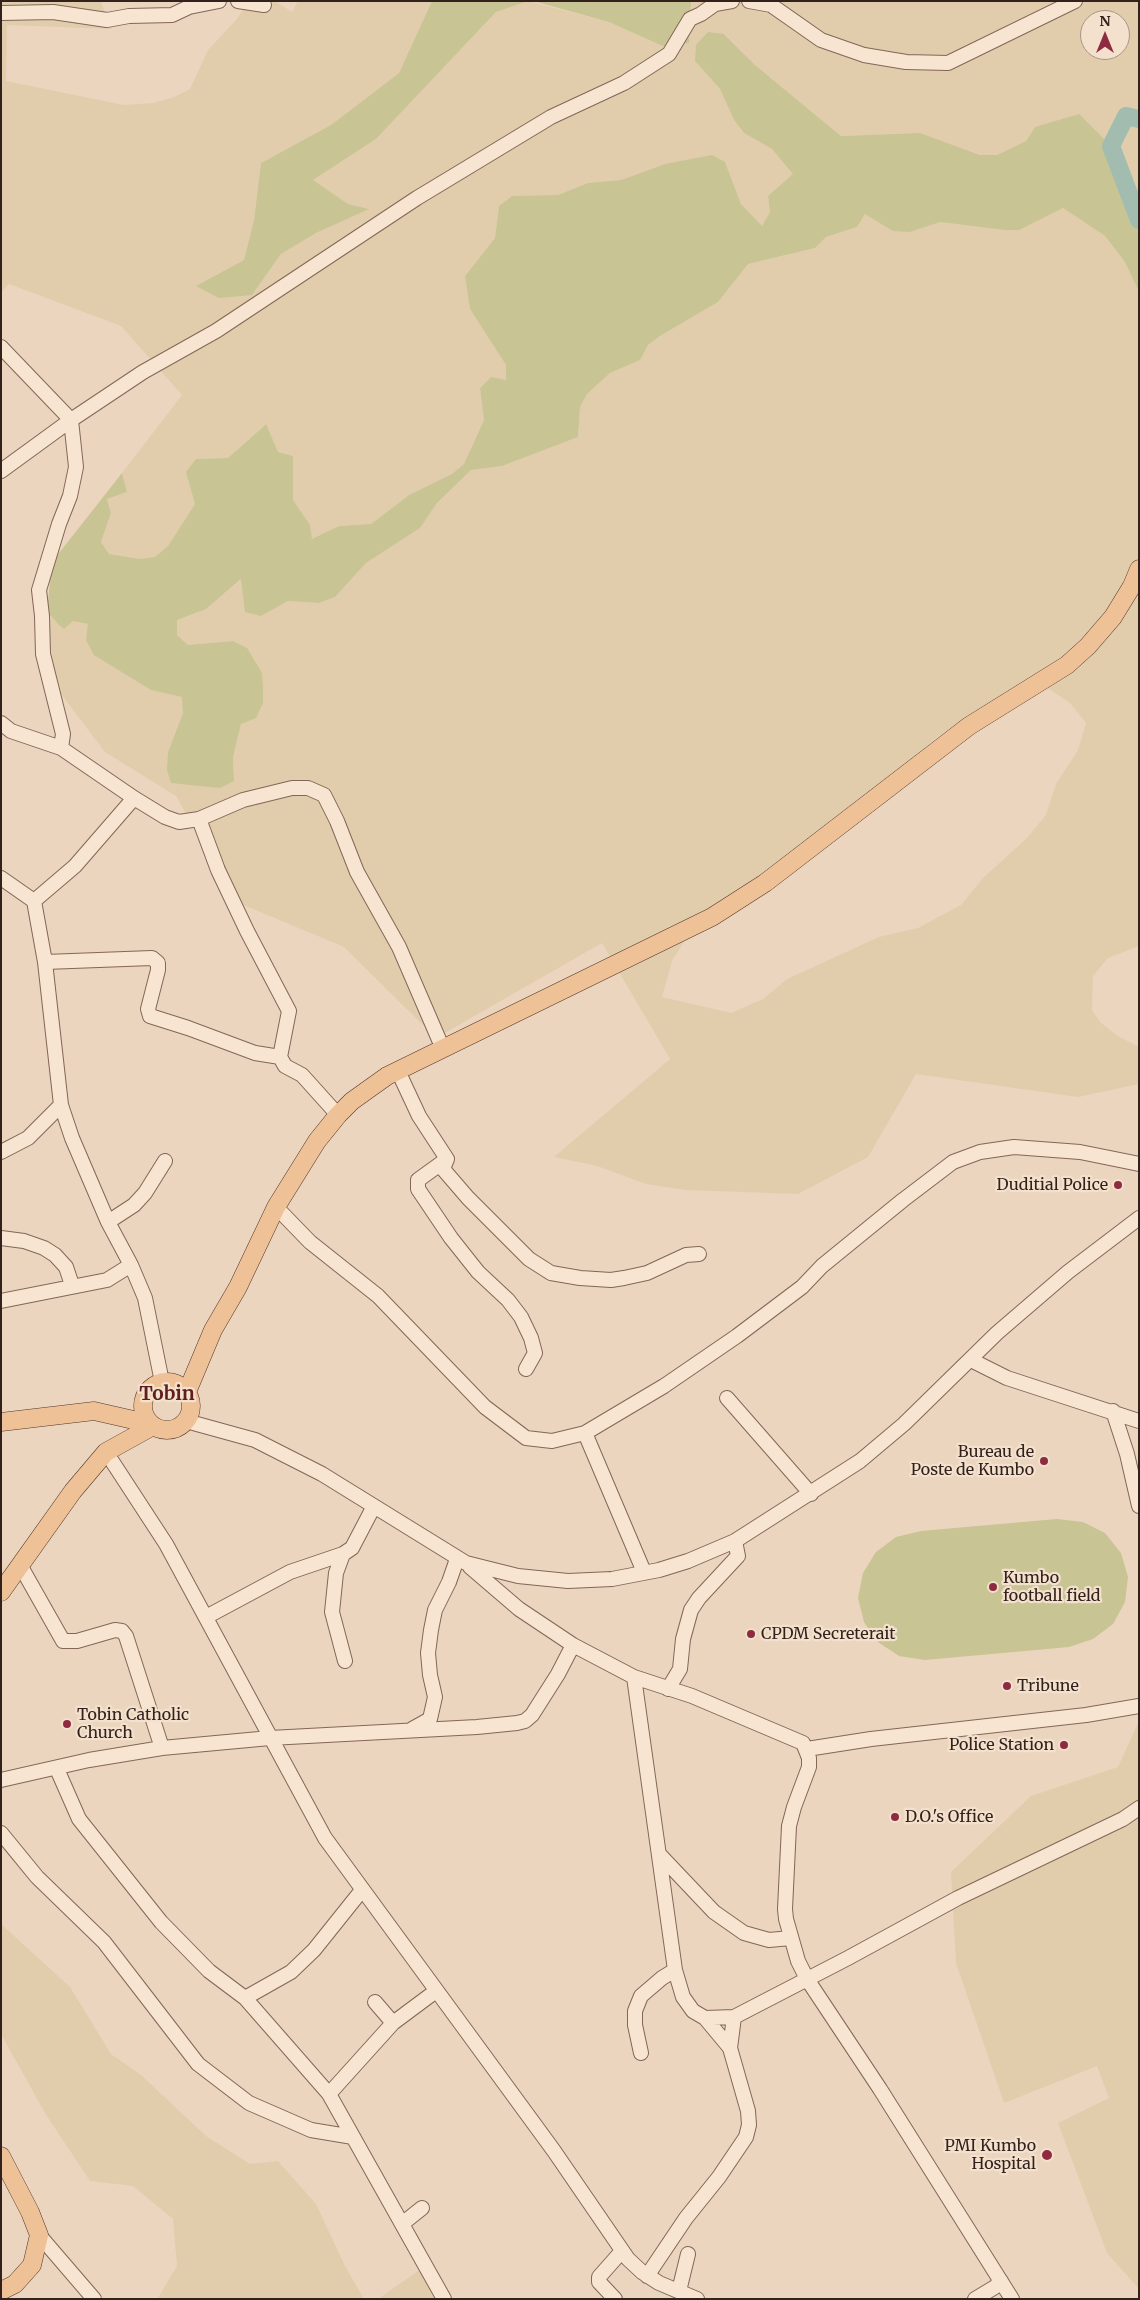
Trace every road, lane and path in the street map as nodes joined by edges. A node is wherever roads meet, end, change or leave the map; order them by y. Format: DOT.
graph roads {
  1 [pos="219,1"];
  2 [pos="238,1"];
  3 [pos="732,1"];
  4 [pos="749,1"];
  5 [pos="1075,1"];
  6 [pos="769,3"];
  7 [pos="264,6"];
  8 [pos="1,14"];
  9 [pos="1,347"];
  10 [pos="71,420"];
  11 [pos="1,471"];
  12 [pos="1139,569"];
  13 [pos="1,723"];
  14 [pos="61,748"];
  15 [pos="134,798"];
  16 [pos="199,819"];
  17 [pos="1,878"];
  18 [pos="34,901"];
  19 [pos="45,962"];
  20 [pos="443,1049"];
  21 [pos="280,1057"];
  22 [pos="398,1070"];
  23 [pos="61,1105"];
  24 [pos="338,1115"];
  25 [pos="1,1152"];
  26 [pos="447,1159"];
  27 [pos="165,1161"];
  28 [pos="1139,1164"];
  29 [pos="276,1207"];
  30 [pos="1139,1218"];
  31 [pos="108,1222"];
  32 [pos="1,1238"];
  33 [pos="699,1254"];
  34 [pos="132,1264"];
  35 [pos="72,1285"];
  36 [pos="1,1301"];
  37 [pos="971,1360"];
  38 [pos="526,1369"];
  39 [pos="162,1382"];
  40 [pos="187,1392"];
  41 [pos="727,1398"];
  42 [pos="1114,1411"];
  43 [pos="186,1421"];
  44 [pos="1139,1421"];
  45 [pos="1,1422"];
  46 [pos="152,1425"];
  47 [pos="585,1433"];
  48 [pos="106,1452"];
  49 [pos="812,1494"];
  50 [pos="374,1506"];
  51 [pos="1139,1506"];
  52 [pos="735,1541"];
  53 [pos="343,1554"];
  54 [pos="462,1561"];
  55 [pos="20,1565"];
  56 [pos="644,1572"];
  57 [pos="2,1588"];
  58 [pos="206,1617"];
  59 [pos="573,1644"];
  60 [pos="345,1661"];
  61 [pos="680,1669"];
  62 [pos="634,1677"];
  63 [pos="668,1689"];
  64 [pos="692,1696"];
  65 [pos="1139,1706"];
  66 [pos="410,1730"];
  67 [pos="270,1738"];
  68 [pos="162,1748"];
  69 [pos="807,1749"];
  70 [pos="57,1768"];
  71 [pos="1,1780"];
  72 [pos="1139,1808"];
  73 [pos="1,1833"];
  74 [pos="660,1854"];
  75 [pos="362,1890"];
  76 [pos="791,1938"];
  77 [pos="675,1970"];
  78 [pos="806,1979"];
  79 [pos="436,1991"];
  80 [pos="245,1998"];
  81 [pos="375,2002"];
  82 [pos="734,2017"];
  83 [pos="705,2018"];
  84 [pos="393,2022"];
  85 [pos="730,2048"];
  86 [pos="641,2053"];
  87 [pos="329,2094"];
  88 [pos="353,2137"];
  89 [pos="1,2156"];
  90 [pos="422,2208"];
  91 [pos="402,2224"];
  92 [pos="39,2235"];
  93 [pos="622,2251"];
  94 [pos="688,2254"];
  95 [pos="647,2276"];
  96 [pos="1000,2281"];
  97 [pos="1,2291"];
  98 [pos="678,2291"];
  99 [pos="94,2299"];
  100 [pos="444,2299"];
  101 [pos="615,2299"];
  102 [pos="697,2299"];
  103 [pos="975,2299"];
  104 [pos="1012,2299"];
  1 -- 8 [label="street"];
  2 -- 7 [label="street"];
  3 -- 10 [label="street"];
  4 -- 6 [label="street"];
  5 -- 6 [label="street"];
  9 -- 10 [label="street"];
  10 -- 11 [label="street"];
  10 -- 14 [label="street"];
  12 -- 20 [label="main road"];
  13 -- 14 [label="street"];
  14 -- 15 [label="street"];
  15 -- 16 [label="street"];
  15 -- 18 [label="street"];
  16 -- 20 [label="street"];
  16 -- 21 [label="street"];
  17 -- 18 [label="street"];
  18 -- 19 [label="street"];
  19 -- 21 [label="street"];
  19 -- 23 [label="street"];
  20 -- 22 [label="main road"];
  21 -- 24 [label="street"];
  22 -- 24 [label="main road"];
  22 -- 26 [label="street"];
  23 -- 25 [label="street"];
  23 -- 31 [label="street"];
  24 -- 29 [label="main road"];
  26 -- 33 [label="street"];
  26 -- 38 [label="street"];
  27 -- 31 [label="street"];
  28 -- 47 [label="street"];
  29 -- 40 [label="main road"];
  29 -- 47 [label="street"];
  30 -- 37 [label="street"];
  31 -- 34 [label="street"];
  32 -- 35 [label="street"];
  34 -- 35 [label="street"];
  34 -- 39 [label="street"];
  35 -- 36 [label="street"];
  37 -- 42 [label="street"];
  37 -- 49 [label="street"];
  39 -- 40 [label="main road"];
  39 -- 46 [label="main road"];
  40 -- 43 [label="main road"];
  41 -- 49 [label="street"];
  42 -- 44 [label="street"];
  42 -- 51 [label="street"];
  43 -- 46 [label="main road"];
  43 -- 50 [label="street"];
  45 -- 46 [label="main road"];
  46 -- 48 [label="main road"];
  47 -- 56 [label="street"];
  48 -- 55 [label="main road"];
  48 -- 58 [label="street"];
  49 -- 52 [label="street"];
  50 -- 53 [label="street"];
  50 -- 54 [label="street"];
  52 -- 56 [label="street"];
  52 -- 61 [label="street"];
  53 -- 58 [label="street"];
  53 -- 60 [label="street"];
  54 -- 56 [label="street"];
  54 -- 59 [label="street"];
  54 -- 66 [label="street"];
  55 -- 57 [label="main road"];
  55 -- 68 [label="street"];
  58 -- 67 [label="street"];
  59 -- 62 [label="street"];
  59 -- 66 [label="street"];
  61 -- 63 [label="street"];
  61 -- 64 [label="street"];
  62 -- 63 [label="street"];
  62 -- 74 [label="street"];
  63 -- 64 [label="street"];
  64 -- 69 [label="street"];
  65 -- 69 [label="street"];
  66 -- 67 [label="street"];
  67 -- 68 [label="street"];
  67 -- 75 [label="street"];
  68 -- 70 [label="street"];
  69 -- 76 [label="street"];
  70 -- 71 [label="street"];
  70 -- 80 [label="street"];
  72 -- 78 [label="street"];
  73 -- 88 [label="street"];
  74 -- 76 [label="street"];
  74 -- 77 [label="street"];
  75 -- 79 [label="street"];
  75 -- 80 [label="street"];
  76 -- 78 [label="street"];
  77 -- 83 [label="street"];
  77 -- 86 [label="street"];
  78 -- 82 [label="street"];
  78 -- 96 [label="street"];
  79 -- 84 [label="street"];
  79 -- 93 [label="street"];
  80 -- 87 [label="street"];
  81 -- 84 [label="street"];
  82 -- 83 [label="street"];
  82 -- 85 [label="street"];
  83 -- 85 [label="street"];
  84 -- 87 [label="street"];
  85 -- 95 [label="street"];
  87 -- 88 [label="street"];
  88 -- 91 [label="street"];
  89 -- 92 [label="main road"];
  90 -- 91 [label="street"];
  91 -- 100 [label="street"];
  92 -- 97 [label="main road"];
  92 -- 99 [label="street"];
  93 -- 95 [label="street"];
  93 -- 101 [label="street"];
  94 -- 98 [label="street"];
  95 -- 98 [label="street"];
  96 -- 103 [label="street"];
  96 -- 104 [label="street"];
  98 -- 102 [label="street"];
}
